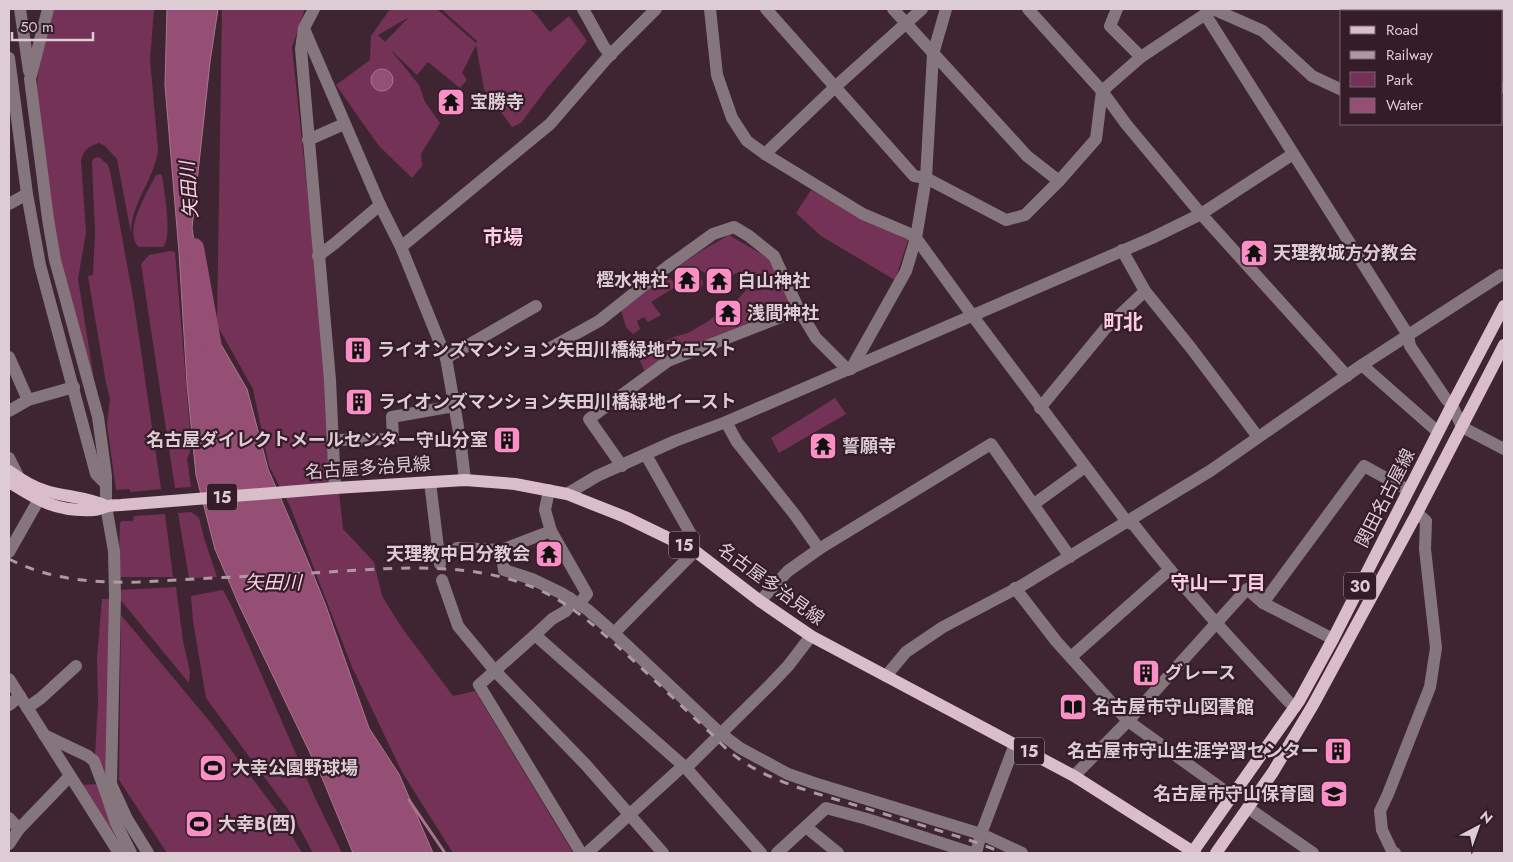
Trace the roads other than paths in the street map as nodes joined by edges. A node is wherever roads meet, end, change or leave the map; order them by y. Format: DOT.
graph roads {
  1 [pos="20,9"];
  2 [pos="48,9"];
  3 [pos="314,9"];
  4 [pos="656,9"];
  5 [pos="710,9"];
  6 [pos="766,9"];
  7 [pos="893,9"];
  8 [pos="922,9"];
  9 [pos="946,9"];
  10 [pos="1028,9"];
  11 [pos="1117,9"];
  12 [pos="588,11"];
  13 [pos="1210,11"];
  14 [pos="906,24"];
  15 [pos="304,28"];
  16 [pos="934,54"];
  17 [pos="611,55"];
  18 [pos="1141,57"];
  19 [pos="9,58"];
  20 [pos="30,79"];
  21 [pos="835,87"];
  22 [pos="1340,89"];
  23 [pos="1102,91"];
  24 [pos="344,124"];
  25 [pos="308,140"];
  26 [pos="765,154"];
  27 [pos="1293,154"];
  28 [pos="926,178"];
  29 [pos="1059,181"];
  30 [pos="26,194"];
  31 [pos="9,204"];
  32 [pos="380,205"];
  33 [pos="1201,214"];
  34 [pos="916,238"];
  35 [pos="400,247"];
  36 [pos="1122,250"];
  37 [pos="318,256"];
  38 [pos="1504,275"];
  39 [pos="1145,291"];
  40 [pos="536,306"];
  41 [pos="1504,306"];
  42 [pos="799,310"];
  43 [pos="972,315"];
  44 [pos="1408,336"];
  45 [pos="1504,345"];
  46 [pos="552,347"];
  47 [pos="9,357"];
  48 [pos="446,358"];
  49 [pos="1362,365"];
  50 [pos="850,370"];
  51 [pos="1347,376"];
  52 [pos="74,387"];
  53 [pos="28,400"];
  54 [pos="1452,405"];
  55 [pos="454,406"];
  56 [pos="1040,408"];
  57 [pos="9,411"];
  58 [pos="726,422"];
  59 [pos="1462,427"];
  60 [pos="1438,432"];
  61 [pos="1258,438"];
  62 [pos="332,440"];
  63 [pos="1504,449"];
  64 [pos="646,454"];
  65 [pos="9,458"];
  66 [pos="622,466"];
  67 [pos="1085,467"];
  68 [pos="12,477"];
  69 [pos="465,480"];
  70 [pos="430,482"];
  71 [pos="106,484"];
  72 [pos="331,488"];
  73 [pos="549,490"];
  74 [pos="1408,490"];
  75 [pos="567,494"];
  76 [pos="38,501"];
  77 [pos="1034,504"];
  78 [pos="112,506"];
  79 [pos="1417,513"];
  80 [pos="1127,522"];
  81 [pos="551,531"];
  82 [pos="693,538"];
  83 [pos="457,548"];
  84 [pos="819,549"];
  85 [pos="501,550"];
  86 [pos="695,551"];
  87 [pos="9,552"];
  88 [pos="1070,557"];
  89 [pos="440,564"];
  90 [pos="1169,570"];
  91 [pos="442,580"];
  92 [pos="1015,588"];
  93 [pos="574,601"];
  94 [pos="760,601"];
  95 [pos="1263,603"];
  96 [pos="1216,623"];
  97 [pos="614,633"];
  98 [pos="535,635"];
  99 [pos="811,636"];
  100 [pos="1333,639"];
  101 [pos="1071,657"];
  102 [pos="76,666"];
  103 [pos="495,670"];
  104 [pos="886,676"];
  105 [pos="9,679"];
  106 [pos="20,696"];
  107 [pos="9,706"];
  108 [pos="1295,707"];
  109 [pos="27,708"];
  110 [pos="1128,721"];
  111 [pos="720,733"];
  112 [pos="44,735"];
  113 [pos="1015,744"];
  114 [pos="684,767"];
  115 [pos="1074,776"];
  116 [pos="70,777"];
  117 [pos="109,788"];
  118 [pos="1232,796"];
  119 [pos="1248,808"];
  120 [pos="629,816"];
  121 [pos="9,818"];
  122 [pos="806,826"];
  123 [pos="18,829"];
  124 [pos="981,834"];
  125 [pos="9,844"];
  126 [pos="119,853"];
  127 [pos="131,853"];
  128 [pos="148,853"];
  129 [pos="581,853"];
  130 [pos="587,853"];
  131 [pos="663,853"];
  132 [pos="761,853"];
  133 [pos="777,853"];
  134 [pos="838,853"];
  135 [pos="972,853"];
  136 [pos="976,853"];
  137 [pos="1022,853"];
  138 [pos="1193,853"];
  139 [pos="1216,853"];
  140 [pos="1313,853"];
  141 [pos="1395,853"];
  1 -- 20 [label="street"];
  2 -- 20 [label="street"];
  3 -- 15 [label="street"];
  4 -- 17 [label="street"];
  5 -- 26 [label="street"];
  6 -- 21 [label="street"];
  7 -- 14 [label="street"];
  8 -- 14 [label="street"];
  9 -- 16 [label="street"];
  10 -- 23 [label="street"];
  11 -- 18 [label="street"];
  12 -- 17 [label="street"];
  13 -- 18 [label="street"];
  13 -- 22 [label="street"];
  13 -- 27 [label="street"];
  14 -- 16 [label="street"];
  14 -- 21 [label="street"];
  15 -- 24 [label="street"];
  15 -- 25 [label="street"];
  16 -- 28 [label="street"];
  16 -- 29 [label="street"];
  17 -- 35 [label="street"];
  18 -- 23 [label="street"];
  19 -- 30 [label="street"];
  20 -- 71 [label="street"];
  21 -- 26 [label="street"];
  21 -- 28 [label="street"];
  23 -- 29 [label="street"];
  23 -- 33 [label="street"];
  24 -- 25 [label="street"];
  24 -- 32 [label="street"];
  25 -- 37 [label="street"];
  26 -- 34 [label="street"];
  27 -- 33 [label="street"];
  27 -- 44 [label="street"];
  28 -- 29 [label="street"];
  28 -- 34 [label="street"];
  30 -- 31 [label="street"];
  30 -- 52 [label="street"];
  32 -- 35 [label="street"];
  32 -- 37 [label="street"];
  33 -- 36 [label="street"];
  33 -- 51 [label="street"];
  34 -- 43 [label="street"];
  34 -- 50 [label="street"];
  35 -- 48 [label="street"];
  36 -- 39 [label="street"];
  36 -- 43 [label="street"];
  37 -- 62 [label="street"];
  38 -- 44 [label="street"];
  39 -- 56 [label="street"];
  39 -- 61 [label="street"];
  40 -- 48 [label="street"];
  41 -- 54 [label="main road, 関田名古屋線 / 30"];
  42 -- 46 [label="street"];
  42 -- 50 [label="street"];
  42 -- 66 [label="street"];
  43 -- 50 [label="street"];
  43 -- 56 [label="street"];
  44 -- 49 [label="street"];
  44 -- 54 [label="street"];
  45 -- 59 [label="main road, 関田名古屋線 / 30"];
  47 -- 53 [label="street"];
  48 -- 55 [label="street"];
  49 -- 51 [label="street"];
  49 -- 60 [label="street"];
  50 -- 58 [label="street"];
  51 -- 61 [label="street"];
  52 -- 53 [label="street"];
  52 -- 71 [label="street"];
  53 -- 57 [label="street"];
  54 -- 59 [label="street"];
  54 -- 60 [label="main road, 関田名古屋線 / 30"];
  55 -- 62 [label="street"];
  55 -- 69 [label="street"];
  56 -- 67 [label="street"];
  58 -- 64 [label="street"];
  58 -- 84 [label="street"];
  59 -- 63 [label="street"];
  59 -- 79 [label="main road, 関田名古屋線 / 30"];
  60 -- 74 [label="main road, 関田名古屋線 / 30"];
  61 -- 80 [label="street"];
  62 -- 72 [label="street"];
  64 -- 66 [label="street"];
  64 -- 82 [label="street"];
  65 -- 68 [label="street"];
  66 -- 75 [label="street"];
  67 -- 77 [label="street"];
  67 -- 80 [label="street"];
  68 -- 76 [label="main road, 名古屋多治見線 / 15"];
  68 -- 78 [label="main road, 名古屋多治見線 / 15"];
  69 -- 70 [label="main road, 名古屋多治見線 / 15"];
  69 -- 73 [label="main road, 名古屋多治見線 / 15"];
  70 -- 72 [label="main road, 名古屋多治見線 / 15"];
  70 -- 89 [label="street"];
  71 -- 78 [label="street"];
  72 -- 78 [label="main road, 名古屋多治見線 / 15"];
  73 -- 75 [label="main road, 名古屋多治見線 / 15"];
  73 -- 81 [label="street"];
  74 -- 95 [label="street"];
  74 -- 100 [label="main road, 関田名古屋線 / 30"];
  75 -- 86 [label="main road, 名古屋多治見線 / 15"];
  76 -- 78 [label="main road, 名古屋多治見線 / 15"];
  76 -- 87 [label="street"];
  77 -- 84 [label="street"];
  77 -- 88 [label="street"];
  78 -- 117 [label="street"];
  79 -- 119 [label="main road, 関田名古屋線 / 30"];
  79 -- 141 [label="street"];
  80 -- 88 [label="street"];
  80 -- 90 [label="street"];
  81 -- 85 [label="street"];
  81 -- 93 [label="street"];
  83 -- 85 [label="street"];
  84 -- 94 [label="street"];
  85 -- 93 [label="street"];
  86 -- 94 [label="main road, 名古屋多治見線 / 15"];
  86 -- 97 [label="street"];
  88 -- 92 [label="street"];
  90 -- 96 [label="street"];
  90 -- 101 [label="street"];
  91 -- 103 [label="street"];
  92 -- 101 [label="street"];
  92 -- 104 [label="street"];
  93 -- 97 [label="street"];
  93 -- 98 [label="street"];
  94 -- 99 [label="main road, 名古屋多治見線 / 15"];
  95 -- 96 [label="street"];
  95 -- 100 [label="street"];
  96 -- 108 [label="street"];
  96 -- 110 [label="street"];
  97 -- 111 [label="street"];
  98 -- 103 [label="street"];
  98 -- 114 [label="street"];
  99 -- 104 [label="main road, 名古屋多治見線 / 15"];
  99 -- 111 [label="street"];
  100 -- 108 [label="main road, 関田名古屋線 / 30"];
  101 -- 110 [label="street"];
  102 -- 109 [label="street"];
  103 -- 120 [label="street"];
  103 -- 129 [label="street"];
  104 -- 113 [label="main road, 名古屋多治見線 / 15"];
  105 -- 106 [label="street"];
  106 -- 107 [label="street"];
  106 -- 109 [label="street"];
  108 -- 118 [label="main road, 関田名古屋線 / 30"];
  109 -- 112 [label="street"];
  110 -- 115 [label="street"];
  110 -- 118 [label="street"];
  111 -- 114 [label="street"];
  111 -- 124 [label="street"];
  112 -- 116 [label="street"];
  112 -- 117 [label="street"];
  113 -- 115 [label="main road, 名古屋多治見線 / 15"];
  113 -- 124 [label="street"];
  114 -- 120 [label="street"];
  114 -- 132 [label="street"];
  115 -- 138 [label="main road, 名古屋多治見線 / 15"];
  116 -- 123 [label="street"];
  116 -- 126 [label="street"];
  117 -- 127 [label="street"];
  117 -- 128 [label="street"];
  118 -- 138 [label="main road, 関田名古屋線 / 30"];
  119 -- 139 [label="main road, 関田名古屋線 / 30"];
  119 -- 140 [label="street"];
  120 -- 130 [label="street"];
  120 -- 131 [label="street"];
  121 -- 123 [label="street"];
  122 -- 133 [label="street"];
  122 -- 134 [label="street"];
  122 -- 135 [label="street"];
  123 -- 125 [label="street"];
  124 -- 136 [label="street"];
  124 -- 137 [label="street"];
}
